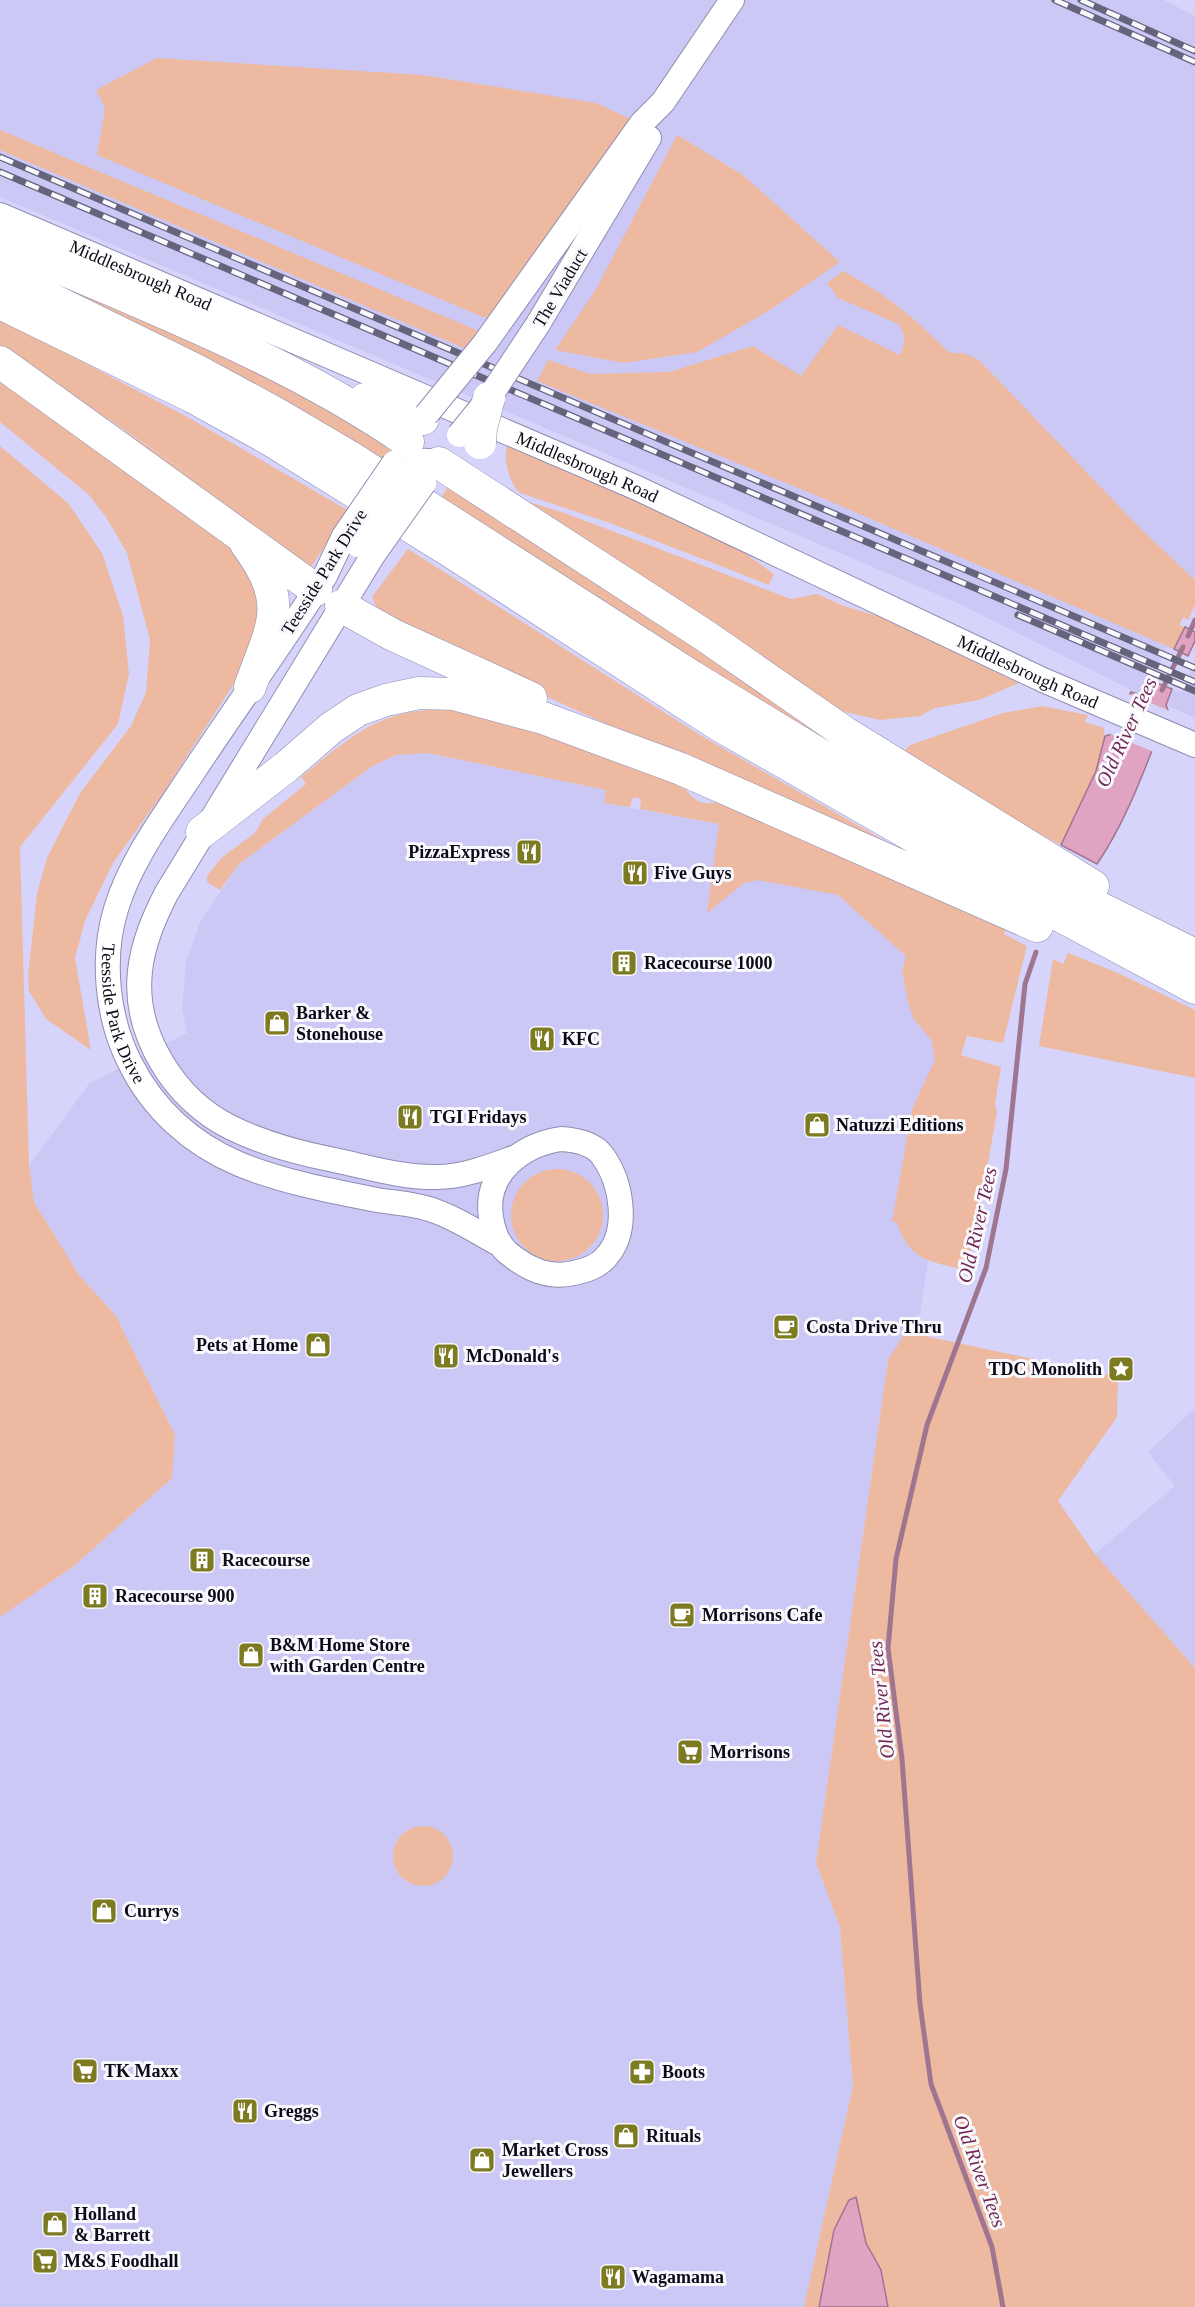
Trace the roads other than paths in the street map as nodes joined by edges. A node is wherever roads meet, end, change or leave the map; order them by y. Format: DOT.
graph roads {
  1 [pos="732,0"];
  2 [pos="663,102"];
  3 [pos="0,215"];
  4 [pos="0,242"];
  5 [pos="0,274"];
  6 [pos="0,303"];
  7 [pos="0,362"];
  8 [pos="489,398"];
  9 [pos="470,439"];
  10 [pos="417,451"];
  11 [pos="499,501"];
  12 [pos="238,534"];
  13 [pos="358,545"];
  14 [pos="328,590"];
  15 [pos="250,687"];
  16 [pos="620,745"];
  17 [pos="1195,745"];
  18 [pos="202,832"];
  19 [pos="1189,952"];
  20 [pos="1156,969"];
  21 [pos="1195,988"];
  22 [pos="516,1157"];
  23 [pos="501,1245"];
  1 -- 2 [label="street, The Viaduct"];
  2 -- 8 [label="street, The Viaduct, bridge"];
  2 -- 10 [label="street, The Viaduct, bridge"];
  3 -- 17 [label="street, Middlesbrough Road"];
  4 -- 10 [label="highway"];
  5 -- 19 [label="highway"];
  6 -- 20 [label="highway"];
  7 -- 12 [label="highway"];
  8 -- 9 [label="highway, bridge"];
  9 -- 10 [label="street"];
  9 -- 11 [label="highway"];
  10 -- 11 [label="highway"];
  10 -- 13 [label="street, bridge"];
  11 -- 19 [label="highway"];
  12 -- 14 [label="highway"];
  12 -- 15 [label="highway"];
  13 -- 14 [label="street"];
  13 -- 14 [label="street, Teesside Park Drive"];
  14 -- 15 [label="street, Teesside Park Drive"];
  14 -- 16 [label="highway"];
  14 -- 18 [label="street, Teesside Park Drive"];
  15 -- 23 [label="street, Teesside Park Drive"];
  16 -- 18 [label="highway"];
  16 -- 20 [label="highway"];
  18 -- 22 [label="street, Teesside Park Drive"];
  20 -- 21 [label="highway"];
  22 -- 23 [label="street"];
  22 -- 23 [label="street"];
}
